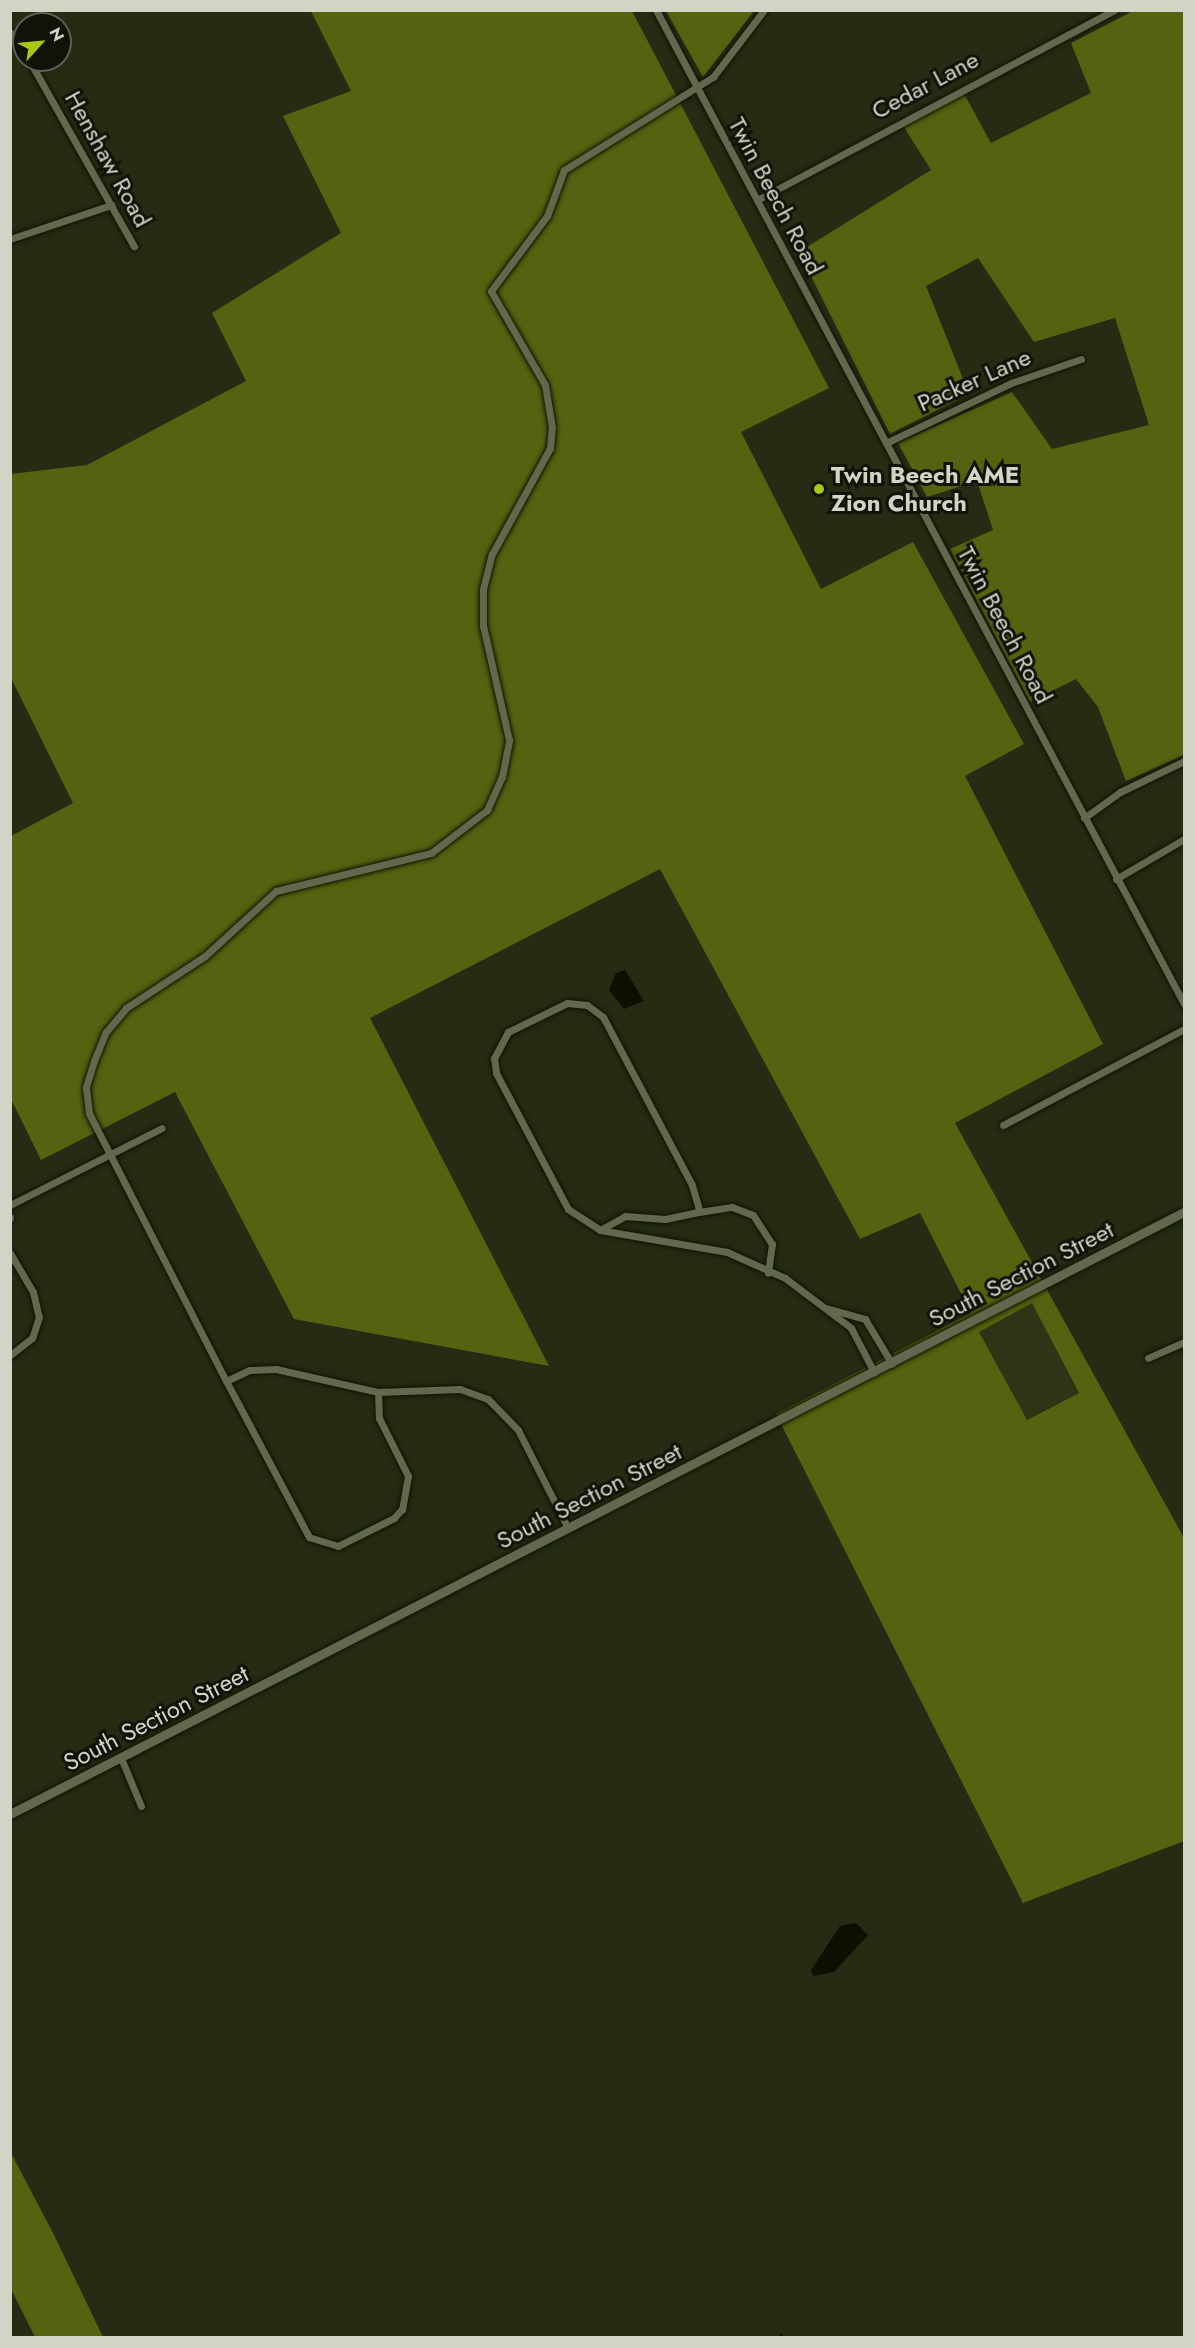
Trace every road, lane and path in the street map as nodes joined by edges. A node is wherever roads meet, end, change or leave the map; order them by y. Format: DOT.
graph roads {
  1 [pos="656,10"];
  2 [pos="764,10"];
  3 [pos="1115,10"];
  4 [pos="36,72"];
  5 [pos="696,89"];
  6 [pos="757,200"];
  7 [pos="111,205"];
  8 [pos="10,239"];
  9 [pos="134,246"];
  10 [pos="1081,359"];
  11 [pos="885,443"];
  12 [pos="1185,762"];
  13 [pos="1084,818"];
  14 [pos="1185,839"];
  15 [pos="1116,879"];
  16 [pos="1185,1004"];
  17 [pos="1185,1029"];
  18 [pos="1003,1125"];
  19 [pos="162,1128"];
  20 [pos="108,1156"];
  21 [pos="10,1205"];
  22 [pos="699,1212"];
  23 [pos="1185,1212"];
  24 [pos="600,1230"];
  25 [pos="10,1253"];
  26 [pos="768,1272"];
  27 [pos="826,1308"];
  28 [pos="1185,1341"];
  29 [pos="10,1355"];
  30 [pos="1148,1358"];
  31 [pos="892,1364"];
  32 [pos="874,1372"];
  33 [pos="226,1381"];
  34 [pos="378,1392"];
  35 [pos="568,1528"];
  36 [pos="121,1758"];
  37 [pos="141,1806"];
  38 [pos="10,1814"];
  1 -- 5 [label="street, Twin Beech Road"];
  2 -- 5 [label="street"];
  3 -- 6 [label="street, Cedar Lane"];
  4 -- 7 [label="street, Henshaw Road"];
  5 -- 6 [label="street, Twin Beech Road"];
  5 -- 20 [label="street"];
  6 -- 11 [label="street, Twin Beech Road"];
  7 -- 8 [label="street"];
  7 -- 9 [label="street, Henshaw Road"];
  10 -- 11 [label="street, Packer Lane"];
  11 -- 13 [label="street, Twin Beech Road"];
  12 -- 13 [label="street"];
  13 -- 15 [label="street, Twin Beech Road"];
  14 -- 15 [label="street"];
  15 -- 16 [label="street, Twin Beech Road"];
  17 -- 18 [label="street"];
  19 -- 20 [label="street"];
  20 -- 21 [label="street"];
  20 -- 33 [label="street"];
  22 -- 24 [label="street"];
  22 -- 24 [label="street"];
  22 -- 26 [label="street"];
  23 -- 31 [label="street, South Section Street"];
  24 -- 26 [label="street"];
  25 -- 29 [label="street"];
  26 -- 27 [label="street"];
  27 -- 31 [label="street"];
  27 -- 32 [label="street"];
  28 -- 30 [label="street"];
  31 -- 32 [label="street, South Section Street"];
  32 -- 35 [label="street, South Section Street"];
  33 -- 34 [label="street"];
  33 -- 34 [label="street"];
  34 -- 35 [label="street"];
  35 -- 36 [label="street, South Section Street"];
  36 -- 37 [label="street"];
  36 -- 38 [label="street, South Section Street"];
}
